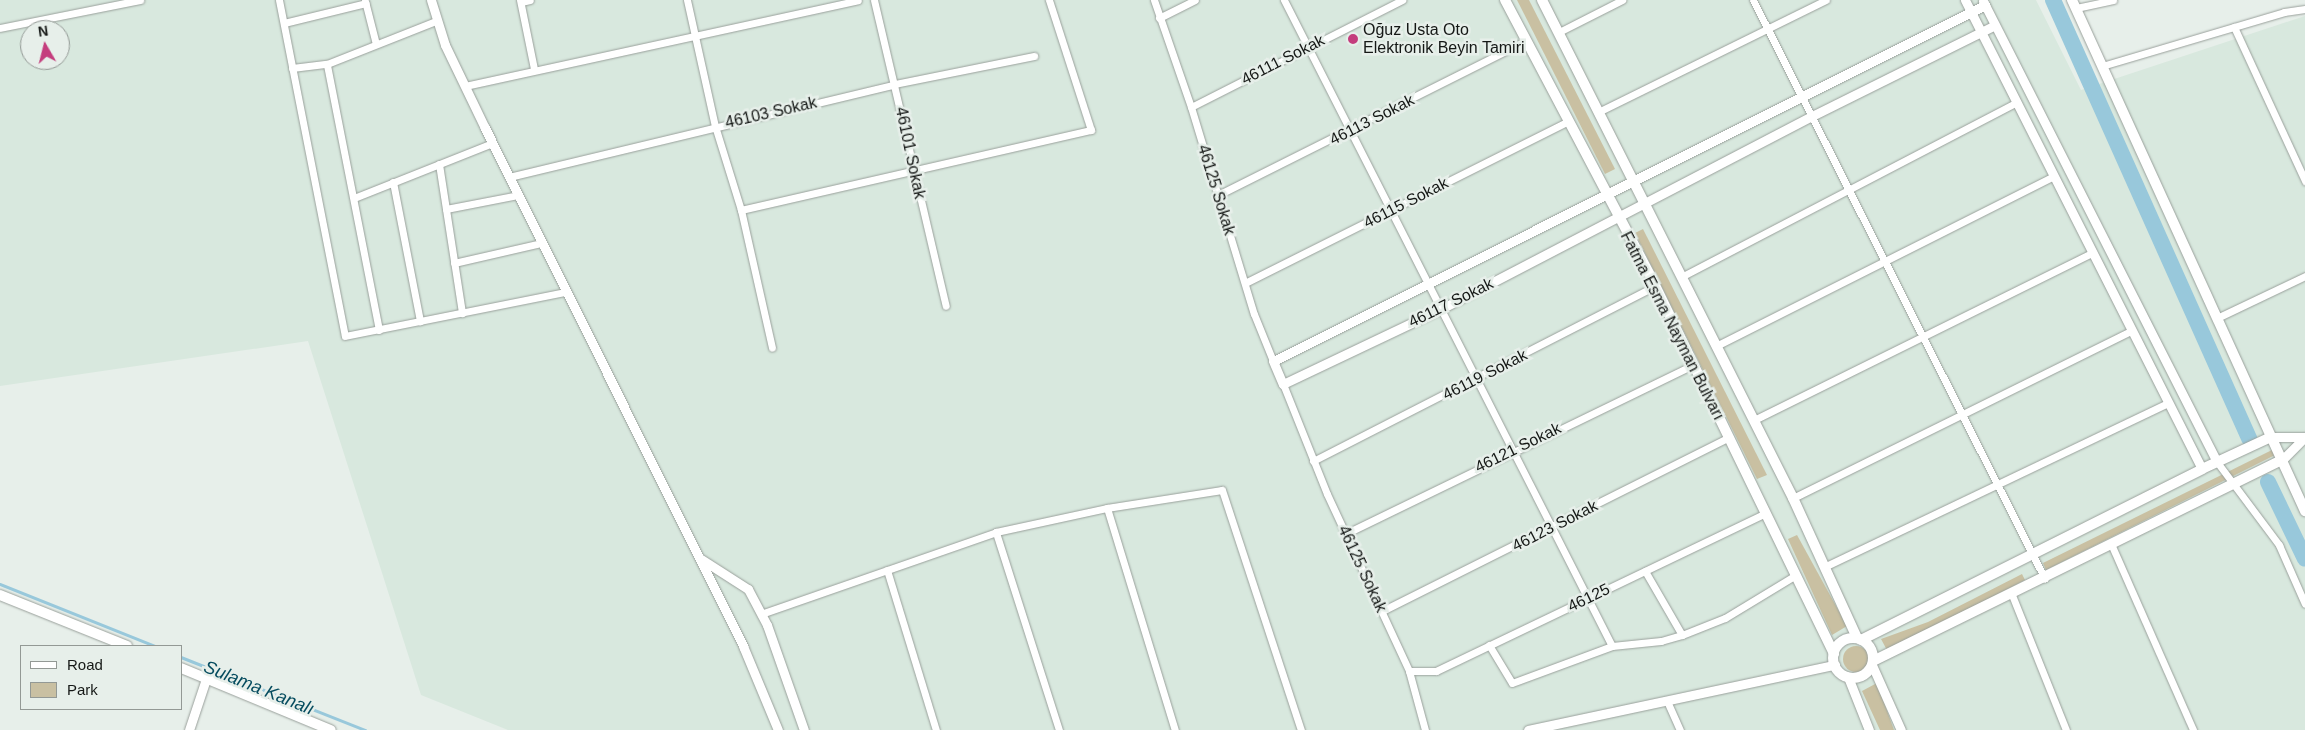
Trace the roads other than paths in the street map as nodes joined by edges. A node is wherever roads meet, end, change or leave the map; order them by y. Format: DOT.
graph roads {
  1 [pos="140,0"];
  2 [pos="279,0"];
  3 [pos="431,0"];
  4 [pos="530,0"];
  5 [pos="687,0"];
  6 [pos="858,0"];
  7 [pos="874,0"];
  8 [pos="1049,0"];
  9 [pos="1154,0"];
  10 [pos="1195,0"];
  11 [pos="1284,0"];
  12 [pos="1402,0"];
  13 [pos="1506,0"];
  14 [pos="1542,0"];
  15 [pos="1622,0"];
  16 [pos="1753,0"];
  17 [pos="1826,0"];
  18 [pos="1965,0"];
  19 [pos="2113,0"];
  20 [pos="521,1"];
  21 [pos="365,2"];
  22 [pos="1984,2"];
  23 [pos="2074,4"];
  24 [pos="2305,9"];
  25 [pos="1971,12"];
  26 [pos="1159,18"];
  27 [pos="438,20"];
  28 [pos="284,24"];
  29 [pos="1995,25"];
  30 [pos="2234,27"];
  31 [pos="0,28"];
  32 [pos="1768,29"];
  33 [pos="1559,32"];
  34 [pos="1981,32"];
  35 [pos="695,36"];
  36 [pos="1526,41"];
  37 [pos="376,44"];
  38 [pos="1308,48"];
  39 [pos="1034,56"];
  40 [pos="327,64"];
  41 [pos="2102,66"];
  42 [pos="292,68"];
  43 [pos="534,69"];
  44 [pos="895,84"];
  45 [pos="465,86"];
  46 [pos="1802,99"];
  47 [pos="2017,102"];
  48 [pos="1191,107"];
  49 [pos="1598,112"];
  50 [pos="1812,116"];
  51 [pos="1567,122"];
  52 [pos="715,126"];
  53 [pos="1351,131"];
  54 [pos="492,143"];
  55 [pos="439,164"];
  56 [pos="914,170"];
  57 [pos="2054,176"];
  58 [pos="509,177"];
  59 [pos="2305,181"];
  60 [pos="393,182"];
  61 [pos="1635,182"];
  62 [pos="1849,190"];
  63 [pos="518,195"];
  64 [pos="1216,196"];
  65 [pos="1605,196"];
  66 [pos="354,198"];
  67 [pos="1645,202"];
  68 [pos="446,210"];
  69 [pos="741,210"];
  70 [pos="1392,211"];
  71 [pos="1617,218"];
  72 [pos="541,243"];
  73 [pos="2092,253"];
  74 [pos="1885,261"];
  75 [pos="454,263"];
  76 [pos="2305,276"];
  77 [pos="1681,277"];
  78 [pos="1245,283"];
  79 [pos="1428,284"];
  80 [pos="1655,286"];
  81 [pos="565,292"];
  82 [pos="946,306"];
  83 [pos="1441,309"];
  84 [pos="462,313"];
  85 [pos="2217,318"];
  86 [pos="420,322"];
  87 [pos="379,330"];
  88 [pos="2131,331"];
  89 [pos="1923,337"];
  90 [pos="1716,346"];
  91 [pos="772,348"];
  92 [pos="1273,361"];
  93 [pos="1693,365"];
  94 [pos="1477,380"];
  95 [pos="1283,384"];
  96 [pos="2168,403"];
  97 [pos="1962,415"];
  98 [pos="1754,420"];
  99 [pos="2271,437"];
  100 [pos="2305,437"];
  101 [pos="1727,438"];
  102 [pos="1512,450"];
  103 [pos="2282,460"];
  104 [pos="1313,461"];
  105 [pos="2217,462"];
  106 [pos="2202,468"];
  107 [pos="1997,484"];
  108 [pos="2232,484"];
  109 [pos="1793,498"];
  110 [pos="1107,508"];
  111 [pos="2305,511"];
  112 [pos="1766,513"];
  113 [pos="1551,528"];
  114 [pos="996,532"];
  115 [pos="1345,534"];
  116 [pos="2112,546"];
  117 [pos="2032,553"];
  118 [pos="700,559"];
  119 [pos="1824,567"];
  120 [pos="887,570"];
  121 [pos="1645,571"];
  122 [pos="1794,576"];
  123 [pos="2045,579"];
  124 [pos="0,595"];
  125 [pos="2012,595"];
  126 [pos="1586,599"];
  127 [pos="2305,604"];
  128 [pos="1382,611"];
  129 [pos="761,614"];
  130 [pos="1682,635"];
  131 [pos="1859,639"];
  132 [pos="125,645"];
  133 [pos="1489,646"];
  134 [pos="1612,646"];
  135 [pos="1834,659"];
  136 [pos="1872,663"];
  137 [pos="182,668"];
  138 [pos="1408,671"];
  139 [pos="1848,677"];
  140 [pos="206,678"];
  141 [pos="1667,701"];
  142 [pos="189,730"];
  143 [pos="331,730"];
  144 [pos="778,730"];
  145 [pos="804,730"];
  146 [pos="936,730"];
  147 [pos="1059,730"];
  148 [pos="1175,730"];
  149 [pos="1301,730"];
  150 [pos="1425,730"];
  151 [pos="1528,730"];
  152 [pos="1680,730"];
  153 [pos="1870,730"];
  154 [pos="1901,730"];
  155 [pos="2066,730"];
  156 [pos="2193,730"];
  1 -- 31 [label="street"];
  2 -- 28 [label="street"];
  3 -- 27 [label="street"];
  4 -- 20 [label="street"];
  5 -- 35 [label="street"];
  6 -- 35 [label="street"];
  7 -- 44 [label="street, 46101 Sokak"];
  8 -- 56 [label="street"];
  9 -- 26 [label="street, 46125 Sokak"];
  10 -- 26 [label="street"];
  11 -- 38 [label="street"];
  12 -- 38 [label="street, 46111 Sokak"];
  13 -- 36 [label="main road, Fatma Esma Nayman Bulvarı"];
  14 -- 33 [label="main road, Fatma Esma Nayman Bulvarı"];
  15 -- 33 [label="street"];
  16 -- 32 [label="street"];
  17 -- 32 [label="street"];
  18 -- 25 [label="street"];
  19 -- 23 [label="street"];
  20 -- 43 [label="street"];
  21 -- 28 [label="street"];
  21 -- 37 [label="street"];
  22 -- 25 [label="street, 46117 Sokak"];
  22 -- 29 [label="street"];
  23 -- 41 [label="main road"];
  24 -- 30 [label="street"];
  25 -- 34 [label="street"];
  25 -- 46 [label="street, 46117 Sokak"];
  26 -- 48 [label="street, 46125 Sokak"];
  27 -- 37 [label="street"];
  27 -- 45 [label="street"];
  28 -- 42 [label="street"];
  29 -- 34 [label="street, 46117 Sokak"];
  29 -- 105 [label="street"];
  30 -- 41 [label="street"];
  30 -- 59 [label="street"];
  32 -- 46 [label="street"];
  32 -- 49 [label="street"];
  33 -- 49 [label="main road, Fatma Esma Nayman Bulvarı"];
  34 -- 47 [label="street"];
  34 -- 50 [label="street, 46117 Sokak"];
  35 -- 43 [label="street"];
  35 -- 52 [label="street"];
  36 -- 51 [label="main road, Fatma Esma Nayman Bulvarı"];
  36 -- 53 [label="street, 46113 Sokak"];
  37 -- 40 [label="street"];
  38 -- 48 [label="street, 46111 Sokak"];
  38 -- 53 [label="street"];
  39 -- 44 [label="street, 46103 Sokak"];
  40 -- 42 [label="street"];
  40 -- 66 [label="street"];
  41 -- 85 [label="main road"];
  42 -- 87 [label="street"];
  43 -- 45 [label="street"];
  44 -- 52 [label="street, 46103 Sokak"];
  44 -- 56 [label="street, 46101 Sokak"];
  45 -- 54 [label="street"];
  46 -- 50 [label="street"];
  46 -- 61 [label="street, 46117 Sokak"];
  47 -- 57 [label="street"];
  47 -- 62 [label="street"];
  48 -- 64 [label="street, 46125 Sokak"];
  49 -- 61 [label="main road, Fatma Esma Nayman Bulvarı"];
  50 -- 62 [label="street"];
  50 -- 67 [label="street, 46117 Sokak"];
  51 -- 65 [label="main road, Fatma Esma Nayman Bulvarı"];
  51 -- 70 [label="street, 46115 Sokak"];
  52 -- 58 [label="street, 46103 Sokak"];
  52 -- 69 [label="street"];
  53 -- 64 [label="street, 46113 Sokak"];
  53 -- 70 [label="street"];
  54 -- 55 [label="street"];
  54 -- 58 [label="street"];
  55 -- 60 [label="street"];
  55 -- 68 [label="street"];
  56 -- 69 [label="street"];
  56 -- 82 [label="street, 46101 Sokak"];
  57 -- 73 [label="street"];
  57 -- 74 [label="street"];
  58 -- 63 [label="street"];
  60 -- 66 [label="street"];
  60 -- 86 [label="street"];
  61 -- 65 [label="street, 46117 Sokak"];
  61 -- 67 [label="main road, Fatma Esma Nayman Bulvarı"];
  62 -- 74 [label="street"];
  62 -- 77 [label="street"];
  63 -- 68 [label="street"];
  63 -- 72 [label="street"];
  64 -- 78 [label="street, 46125 Sokak"];
  65 -- 71 [label="main road, Fatma Esma Nayman Bulvarı"];
  65 -- 79 [label="street, 46117 Sokak"];
  66 -- 87 [label="street"];
  67 -- 71 [label="street, 46117 Sokak"];
  67 -- 77 [label="main road, Fatma Esma Nayman Bulvarı"];
  68 -- 75 [label="street"];
  69 -- 91 [label="street"];
  70 -- 78 [label="street, 46115 Sokak"];
  70 -- 79 [label="street"];
  71 -- 80 [label="main road, Fatma Esma Nayman Bulvarı"];
  71 -- 83 [label="street, 46117 Sokak"];
  72 -- 75 [label="street"];
  72 -- 81 [label="street"];
  73 -- 88 [label="street"];
  73 -- 89 [label="street"];
  74 -- 89 [label="street"];
  74 -- 90 [label="street"];
  75 -- 84 [label="street"];
  76 -- 85 [label="street"];
  77 -- 90 [label="main road, Fatma Esma Nayman Bulvarı"];
  78 -- 92 [label="street, 46125 Sokak"];
  79 -- 83 [label="street"];
  79 -- 92 [label="street, 46117 Sokak"];
  80 -- 93 [label="main road, Fatma Esma Nayman Bulvarı"];
  80 -- 94 [label="street, 46119 Sokak"];
  81 -- 84 [label="street"];
  81 -- 118 [label="street"];
  83 -- 94 [label="street"];
  83 -- 95 [label="street, 46117 Sokak"];
  84 -- 86 [label="street"];
  85 -- 99 [label="main road"];
  86 -- 87 [label="street"];
  88 -- 96 [label="street"];
  88 -- 97 [label="street"];
  89 -- 97 [label="street"];
  89 -- 98 [label="street"];
  90 -- 98 [label="main road, Fatma Esma Nayman Bulvarı"];
  92 -- 95 [label="street"];
  93 -- 101 [label="main road, Fatma Esma Nayman Bulvarı"];
  93 -- 102 [label="street, 46121 Sokak"];
  94 -- 102 [label="street"];
  94 -- 104 [label="street, 46119 Sokak"];
  95 -- 104 [label="street, 46125 Sokak"];
  96 -- 106 [label="street"];
  96 -- 107 [label="street"];
  97 -- 107 [label="street"];
  97 -- 109 [label="street"];
  98 -- 109 [label="main road, Fatma Esma Nayman Bulvarı"];
  99 -- 100 [label="street"];
  99 -- 103 [label="main road"];
  99 -- 105 [label="main road"];
  100 -- 103 [label="street"];
  101 -- 112 [label="main road, Fatma Esma Nayman Bulvarı"];
  101 -- 113 [label="street, 46123 Sokak"];
  102 -- 113 [label="street"];
  102 -- 115 [label="street, 46121 Sokak"];
  103 -- 108 [label="main road"];
  103 -- 111 [label="main road"];
  104 -- 115 [label="street, 46125 Sokak"];
  105 -- 106 [label="main road"];
  105 -- 108 [label="street"];
  106 -- 117 [label="main road"];
  107 -- 117 [label="street"];
  107 -- 119 [label="street"];
  108 -- 116 [label="main road"];
  108 -- 127 [label="street"];
  109 -- 119 [label="main road, Fatma Esma Nayman Bulvarı"];
  110 -- 114 [label="street"];
  110 -- 148 [label="street"];
  110 -- 149 [label="street"];
  112 -- 121 [label="street, 46125"];
  112 -- 122 [label="main road, Fatma Esma Nayman Bulvarı"];
  113 -- 126 [label="street"];
  113 -- 128 [label="street, 46123 Sokak"];
  114 -- 120 [label="street"];
  114 -- 147 [label="street"];
  115 -- 128 [label="street, 46125 Sokak"];
  116 -- 123 [label="main road"];
  116 -- 156 [label="street"];
  117 -- 123 [label="street"];
  117 -- 131 [label="main road"];
  118 -- 129 [label="street"];
  118 -- 144 [label="street"];
  119 -- 131 [label="main road, Fatma Esma Nayman Bulvarı"];
  120 -- 129 [label="street"];
  120 -- 146 [label="street"];
  121 -- 126 [label="street, 46125"];
  121 -- 130 [label="street"];
  122 -- 130 [label="street"];
  122 -- 135 [label="main road, Fatma Esma Nayman Bulvarı"];
  123 -- 125 [label="main road"];
  124 -- 132 [label="main road"];
  125 -- 136 [label="main road"];
  125 -- 155 [label="street"];
  126 -- 133 [label="street, 46125"];
  126 -- 134 [label="street"];
  128 -- 138 [label="street, 46125 Sokak"];
  129 -- 145 [label="street"];
  130 -- 134 [label="street"];
  131 -- 135 [label="main road"];
  131 -- 136 [label="main road"];
  133 -- 134 [label="street"];
  133 -- 138 [label="street, 46125"];
  135 -- 139 [label="main road"];
  135 -- 141 [label="street"];
  136 -- 139 [label="main road"];
  136 -- 154 [label="street"];
  137 -- 140 [label="main road"];
  138 -- 150 [label="street, 46125 Sokak"];
  139 -- 153 [label="street"];
  140 -- 142 [label="street"];
  140 -- 143 [label="main road"];
  141 -- 151 [label="street"];
  141 -- 152 [label="street"];
}
